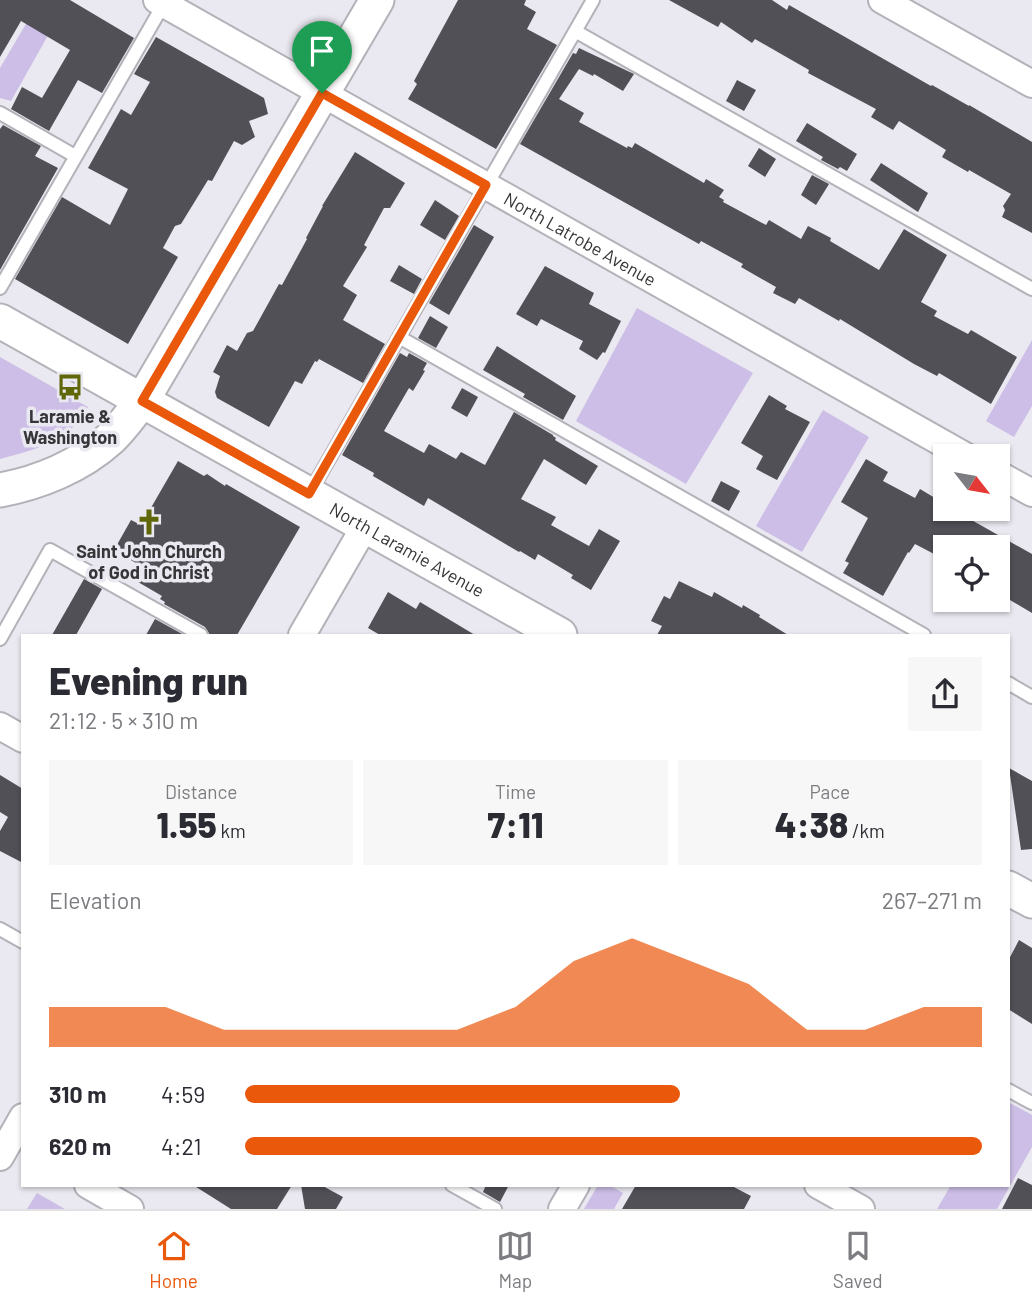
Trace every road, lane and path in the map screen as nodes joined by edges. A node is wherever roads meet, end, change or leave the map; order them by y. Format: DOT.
graph roads {
  1 [pos="377,0"];
  2 [pos="593,0"];
  3 [pos="882,0"];
  4 [pos="162,1"];
  5 [pos="575,31"];
  6 [pos="1032,84"];
  7 [pos="322,93"];
  8 [pos="0,114"];
  9 [pos="75,156"];
  10 [pos="486,185"];
  11 [pos="0,288"];
  12 [pos="1032,289"];
  13 [pos="0,321"];
  14 [pos="399,337"];
  15 [pos="142,401"];
  16 [pos="944,444"];
  17 [pos="1010,481"];
  18 [pos="0,491"];
  19 [pos="1032,493"];
  20 [pos="309,494"];
  21 [pos="366,526"];
  22 [pos="199,634"];
  23 [pos="303,634"];
  24 [pos="558,634"];
  25 [pos="922,634"];
  26 [pos="0,639"];
  27 [pos="1010,684"];
  28 [pos="1032,697"];
  29 [pos="0,726"];
  30 [pos="21,738"];
  31 [pos="1010,889"];
  32 [pos="1032,901"];
  33 [pos="0,929"];
  34 [pos="21,941"];
  35 [pos="1010,1091"];
  36 [pos="1032,1103"];
  37 [pos="21,1121"];
  38 [pos="8,1145"];
  39 [pos="92,1187"];
  40 [pos="456,1187"];
  41 [pos="575,1187"];
  42 [pos="821,1187"];
  43 [pos="131,1209"];
  44 [pos="495,1209"];
  45 [pos="562,1209"];
  46 [pos="861,1209"];
  1 -- 7 [label="street"];
  2 -- 5 [label="lane"];
  3 -- 6 [label="street"];
  4 -- 7 [label="street, North Latrobe Avenue"];
  4 -- 9 [label="lane"];
  5 -- 10 [label="lane"];
  5 -- 12 [label="lane"];
  7 -- 10 [label="street, North Latrobe Avenue"];
  7 -- 15 [label="street"];
  8 -- 9 [label="lane"];
  9 -- 11 [label="lane"];
  10 -- 14 [label="lane"];
  10 -- 16 [label="street, North Latrobe Avenue"];
  13 -- 15 [label="street, North Laramie Avenue"];
  14 -- 20 [label="lane"];
  14 -- 25 [label="lane"];
  15 -- 18 [label="street"];
  15 -- 20 [label="street, North Laramie Avenue"];
  17 -- 19 [label="street"];
  20 -- 21 [label="street, North Laramie Avenue"];
  21 -- 23 [label="street"];
  21 -- 24 [label="street, North Laramie Avenue"];
  22 -- 26 [label="lane"];
  27 -- 28 [label="lane"];
  29 -- 30 [label="street"];
  31 -- 32 [label="street"];
  33 -- 34 [label="lane"];
  35 -- 36 [label="lane"];
  37 -- 38 [label="street"];
  39 -- 43 [label="street"];
  40 -- 44 [label="lane"];
  41 -- 45 [label="street"];
  42 -- 46 [label="street"];
}
